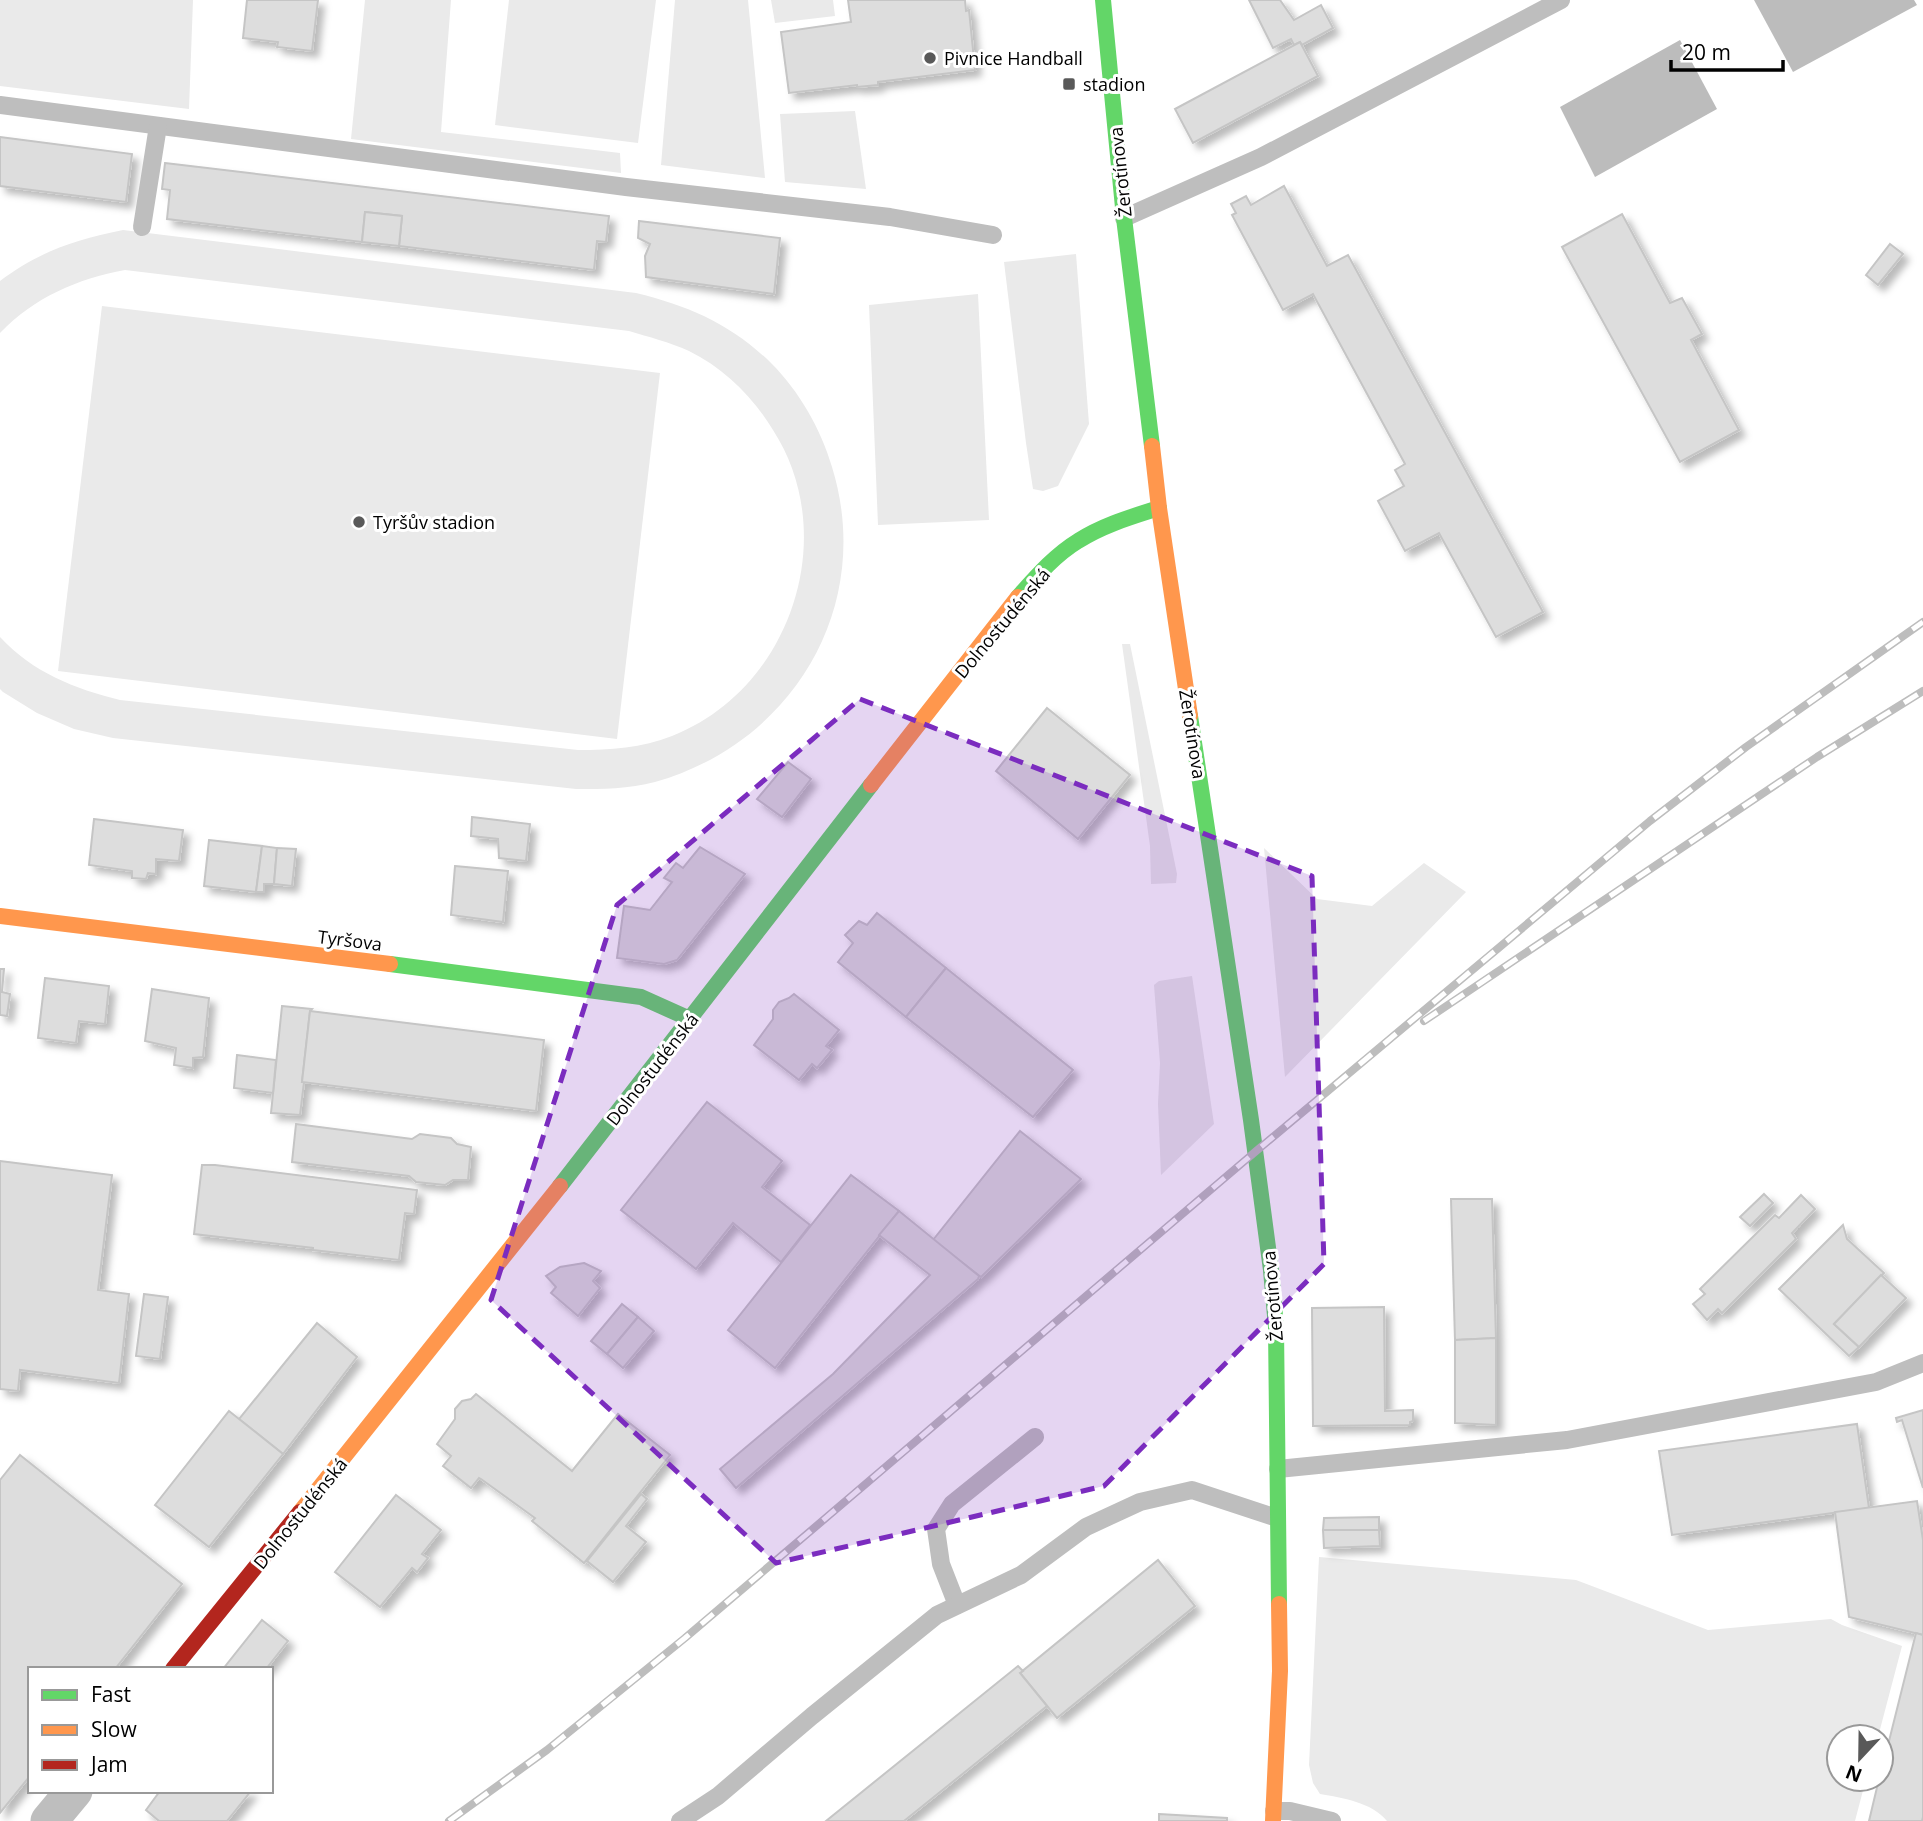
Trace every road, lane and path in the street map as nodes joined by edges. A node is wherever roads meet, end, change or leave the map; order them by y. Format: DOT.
graph roads {
  1 [pos="1103,0"];
  2 [pos="1561,0"];
  3 [pos="0,105"];
  4 [pos="158,126"];
  5 [pos="1124,218"];
  6 [pos="142,227"];
  7 [pos="993,235"];
  8 [pos="1159,508"];
  9 [pos="0,916"];
  10 [pos="690,1019"];
  11 [pos="1923,1363"];
  12 [pos="1035,1437"];
  13 [pos="1278,1469"];
  14 [pos="1277,1518"];
  15 [pos="957,1605"];
  16 [pos="175,1667"];
  17 [pos="72,1793"];
  18 [pos="1273,1816"];
  19 [pos="49,1821"];
  20 [pos="680,1821"];
  21 [pos="1332,1821"];
  1 -- 5 [label="street, Žerotínova"];
  2 -- 5 [label="lane"];
  3 -- 4 [label="lane"];
  4 -- 6 [label="lane"];
  4 -- 7 [label="lane"];
  5 -- 8 [label="street, Žerotínova"];
  8 -- 10 [label="street, Dolnostudénská"];
  8 -- 13 [label="street, Žerotínova"];
  9 -- 10 [label="street, Tyršova"];
  10 -- 16 [label="street, Dolnostudénská"];
  11 -- 13 [label="lane"];
  12 -- 15 [label="lane"];
  13 -- 14 [label="street, Žerotínova"];
  14 -- 15 [label="lane"];
  14 -- 18 [label="street, Žerotínova"];
  15 -- 20 [label="lane"];
  17 -- 19 [label="street"];
  18 -- 21 [label="lane"];
}
